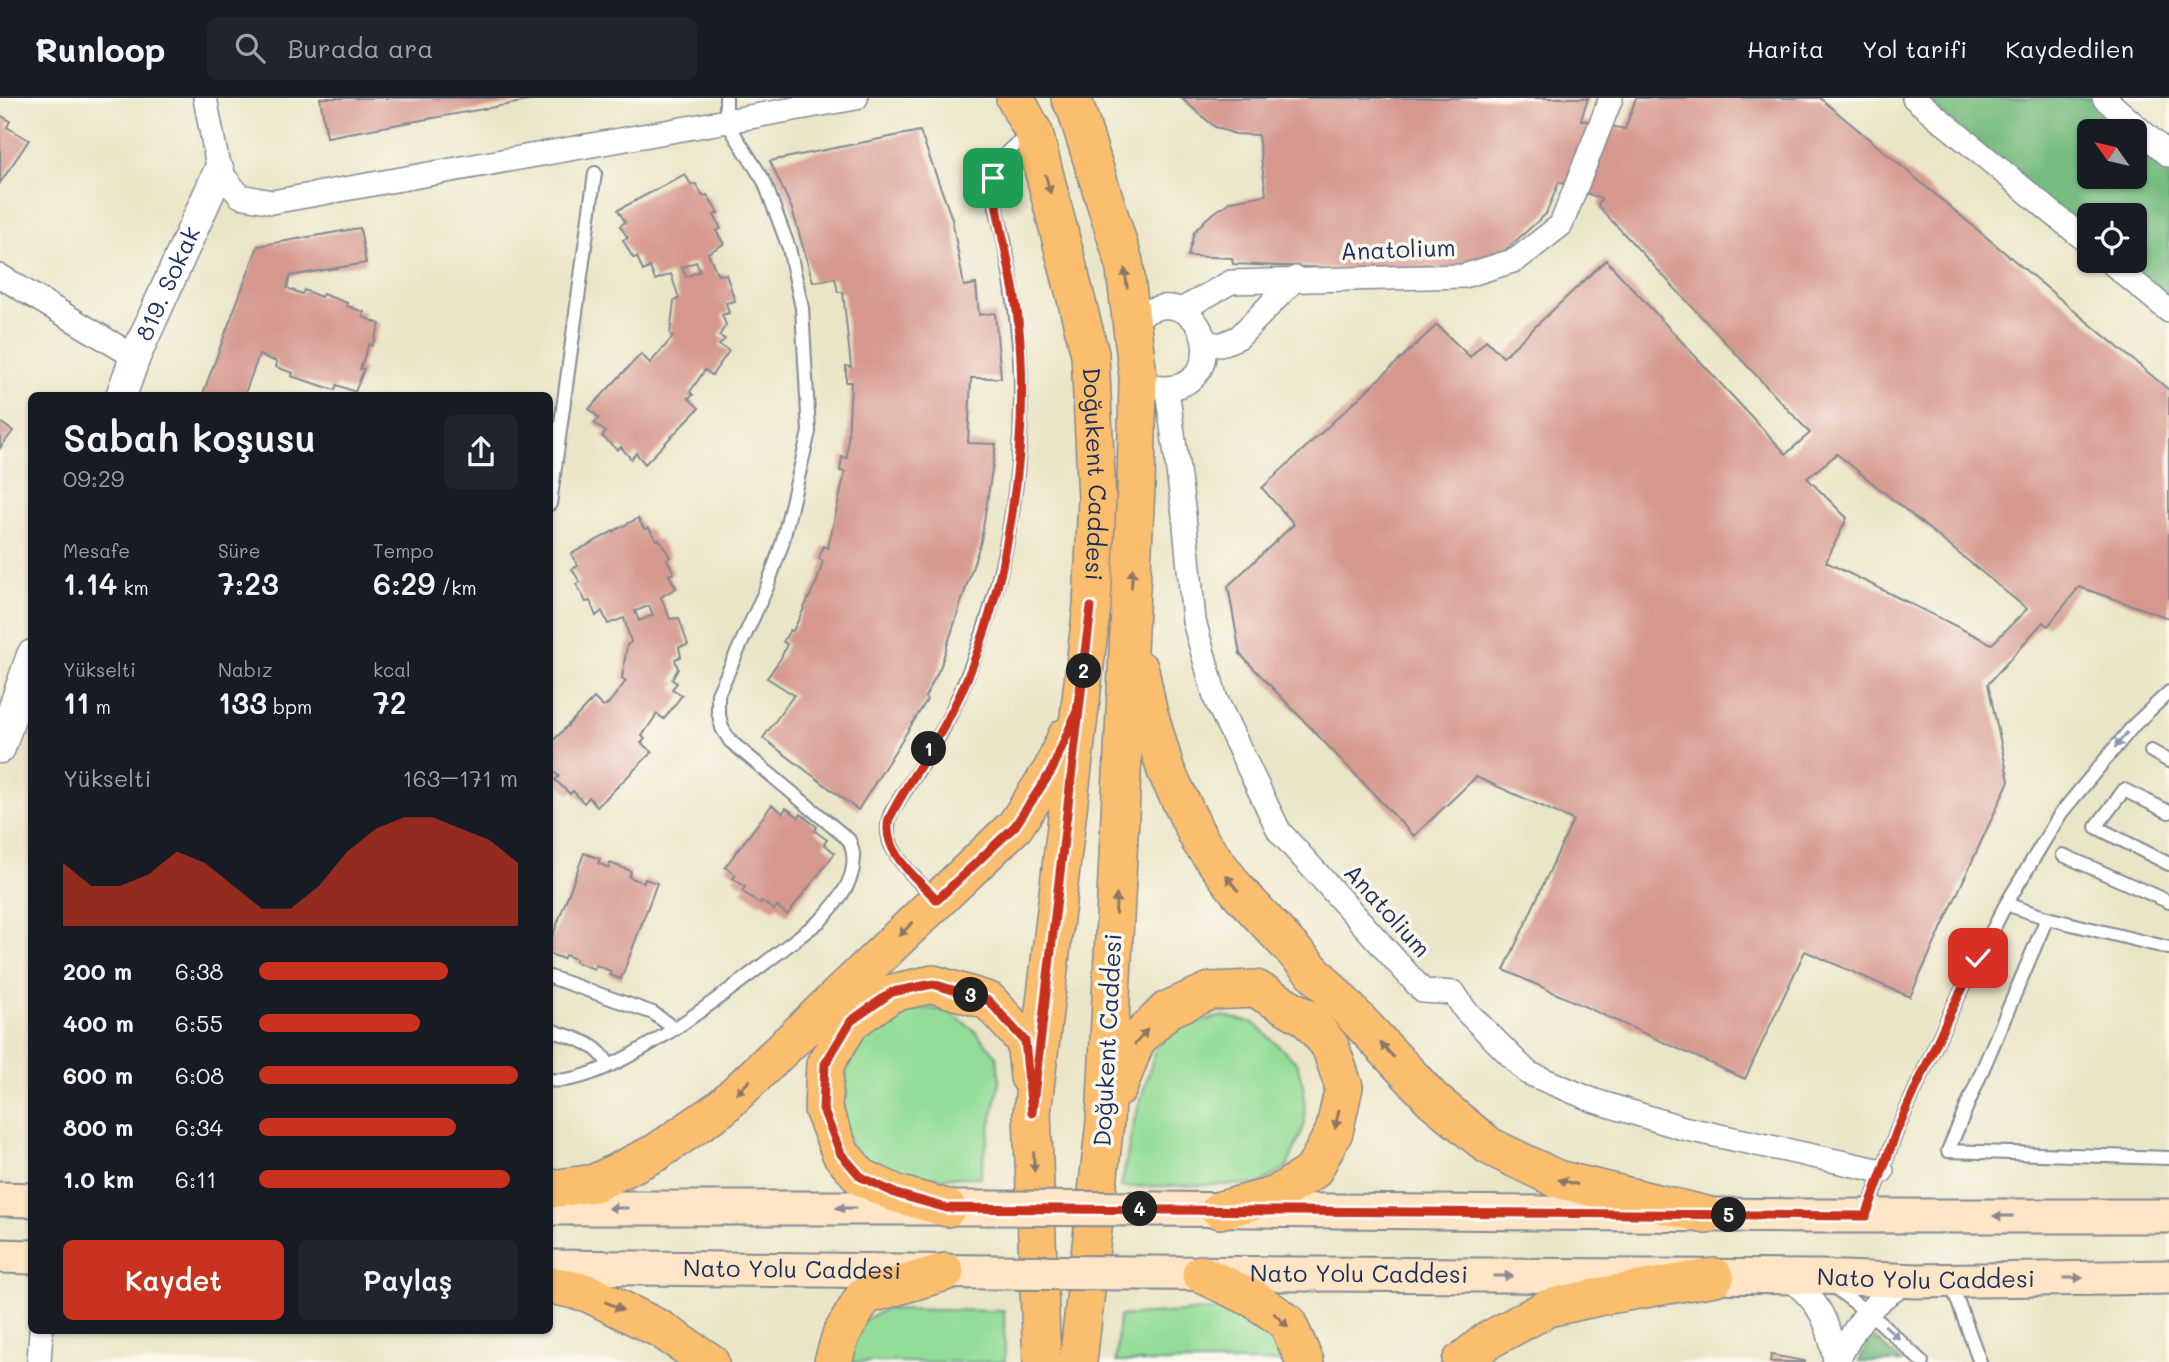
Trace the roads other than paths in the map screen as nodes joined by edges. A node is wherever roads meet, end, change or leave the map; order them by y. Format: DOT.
graph roads {
  1 [pos="205,98"];
  2 [pos="726,98"];
  3 [pos="856,98"];
  4 [pos="1015,98"];
  5 [pos="1070,98"];
  6 [pos="1611,98"];
  7 [pos="1914,98"];
  8 [pos="2105,98"];
  9 [pos="726,121"];
  10 [pos="1034,133"];
  11 [pos="2169,155"];
  12 [pos="219,171"];
  13 [pos="595,173"];
  14 [pos="2077,233"];
  15 [pos="2123,273"];
  16 [pos="0,276"];
  17 [pos="1296,278"];
  18 [pos="1181,310"];
  19 [pos="2169,311"];
  20 [pos="1131,319"];
  21 [pos="1204,341"];
  22 [pos="135,357"];
  23 [pos="1153,387"];
  24 [pos="122,392"];
  25 [pos="553,482"];
  26 [pos="1091,607"];
  27 [pos="1130,620"];
  28 [pos="28,667"];
  29 [pos="2169,692"];
  30 [pos="0,748"];
  31 [pos="2151,751"];
  32 [pos="2169,761"];
  33 [pos="2169,812"];
  34 [pos="2063,855"];
  35 [pos="2169,864"];
  36 [pos="937,900"];
  37 [pos="2169,902"];
  38 [pos="2006,904"];
  39 [pos="2047,918"];
  40 [pos="2169,948"];
  41 [pos="553,978"];
  42 [pos="676,1029"];
  43 [pos="553,1031"];
  44 [pos="610,1066"];
  45 [pos="553,1080"];
  46 [pos="1032,1113"];
  47 [pos="1105,1122"];
  48 [pos="2169,1158"];
  49 [pos="1882,1171"];
  50 [pos="553,1189"];
  51 [pos="0,1199"];
  52 [pos="28,1200"];
  53 [pos="553,1208"];
  54 [pos="947,1208"];
  55 [pos="1220,1210"];
  56 [pos="1706,1215"];
  57 [pos="1866,1216"];
  58 [pos="2169,1216"];
  59 [pos="0,1256"];
  60 [pos="28,1257"];
  61 [pos="553,1267"];
  62 [pos="945,1272"];
  63 [pos="1201,1274"];
  64 [pos="1715,1277"];
  65 [pos="1787,1277"];
  66 [pos="1819,1277"];
  67 [pos="2169,1277"];
  68 [pos="1949,1279"];
  69 [pos="1910,1281"];
  70 [pos="553,1286"];
  71 [pos="1867,1311"];
  72 [pos="41,1334"];
  73 [pos="39,1362"];
  74 [pos="710,1362"];
  75 [pos="833,1362"];
  76 [pos="1042,1362"];
  77 [pos="1078,1362"];
  78 [pos="1305,1362"];
  79 [pos="1461,1362"];
  80 [pos="1836,1362"];
  81 [pos="1922,1362"];
  82 [pos="1980,1362"];
  1 -- 12 [label="street"];
  2 -- 9 [label="lane"];
  3 -- 9 [label="street"];
  4 -- 10 [label="main road, Doğukent Caddesi"];
  20 -- 5 [label="main road, Doğukent Caddesi, one-way"];
  6 -- 17 [label="street, Anatolium"];
  7 -- 14 [label="street"];
  8 -- 11 [label="street"];
  9 -- 12 [label="street"];
  9 -- 42 [label="lane"];
  10 -- 26 [label="main road, Doğukent Caddesi, one-way"];
  10 -- 36 [label="lane"];
  12 -- 22 [label="street, 819. Sokak"];
  13 -- 25 [label="lane"];
  15 -- 19 [label="street"];
  16 -- 22 [label="street"];
  17 -- 18 [label="street, Anatolium"];
  17 -- 21 [label="street"];
  18 -- 20 [label="street, Anatolium"];
  18 -- 21 [label="street"];
  20 -- 23 [label="main road, Doğukent Caddesi"];
  21 -- 23 [label="street"];
  22 -- 24 [label="street, 819. Sokak"];
  27 -- 23 [label="main road, Doğukent Caddesi, one-way"];
  23 -- 49 [label="street, Anatolium"];
  26 -- 36 [label="main road"];
  26 -- 46 [label="main road, Doğukent Caddesi"];
  47 -- 27 [label="main road, Doğukent Caddesi, one-way"];
  56 -- 27 [label="main road, one-way"];
  28 -- 30 [label="street"];
  29 -- 38 [label="lane, one-way"];
  31 -- 32 [label="lane"];
  33 -- 35 [label="lane"];
  34 -- 37 [label="lane"];
  36 -- 50 [label="main road, one-way"];
  38 -- 39 [label="lane"];
  38 -- 49 [label="lane"];
  39 -- 40 [label="lane"];
  39 -- 48 [label="lane"];
  41 -- 42 [label="lane"];
  42 -- 44 [label="lane"];
  43 -- 44 [label="lane"];
  44 -- 45 [label="lane"];
  46 -- 54 [label="main road"];
  46 -- 76 [label="main road, Doğukent Caddesi, one-way"];
  47 -- 55 [label="main road, one-way"];
  47 -- 77 [label="main road, Doğukent Caddesi"];
  49 -- 57 [label="lane"];
  51 -- 52 [label="main road"];
  54 -- 53 [label="main road, one-way"];
  54 -- 55 [label="main road, bridge"];
  55 -- 56 [label="main road"];
  56 -- 57 [label="main road"];
  58 -- 57 [label="main road, one-way"];
  59 -- 60 [label="main road"];
  61 -- 62 [label="main road, Nato Yolu Caddesi"];
  62 -- 63 [label="main road, Nato Yolu Caddesi, bridge"];
  62 -- 75 [label="main road"];
  63 -- 64 [label="main road, Nato Yolu Caddesi, one-way"];
  63 -- 78 [label="main road, one-way"];
  64 -- 65 [label="main road, Nato Yolu Caddesi"];
  64 -- 79 [label="main road"];
  65 -- 66 [label="main road, Nato Yolu Caddesi"];
  65 -- 80 [label="street"];
  66 -- 69 [label="main road, Nato Yolu Caddesi"];
  66 -- 71 [label="lane"];
  68 -- 67 [label="main road, Nato Yolu Caddesi, one-way"];
  68 -- 69 [label="main road, Nato Yolu Caddesi"];
  68 -- 82 [label="lane"];
  69 -- 71 [label="street"];
  70 -- 74 [label="main road, one-way"];
  71 -- 80 [label="street"];
  71 -- 81 [label="lane, one-way"];
  72 -- 73 [label="street"];
}
